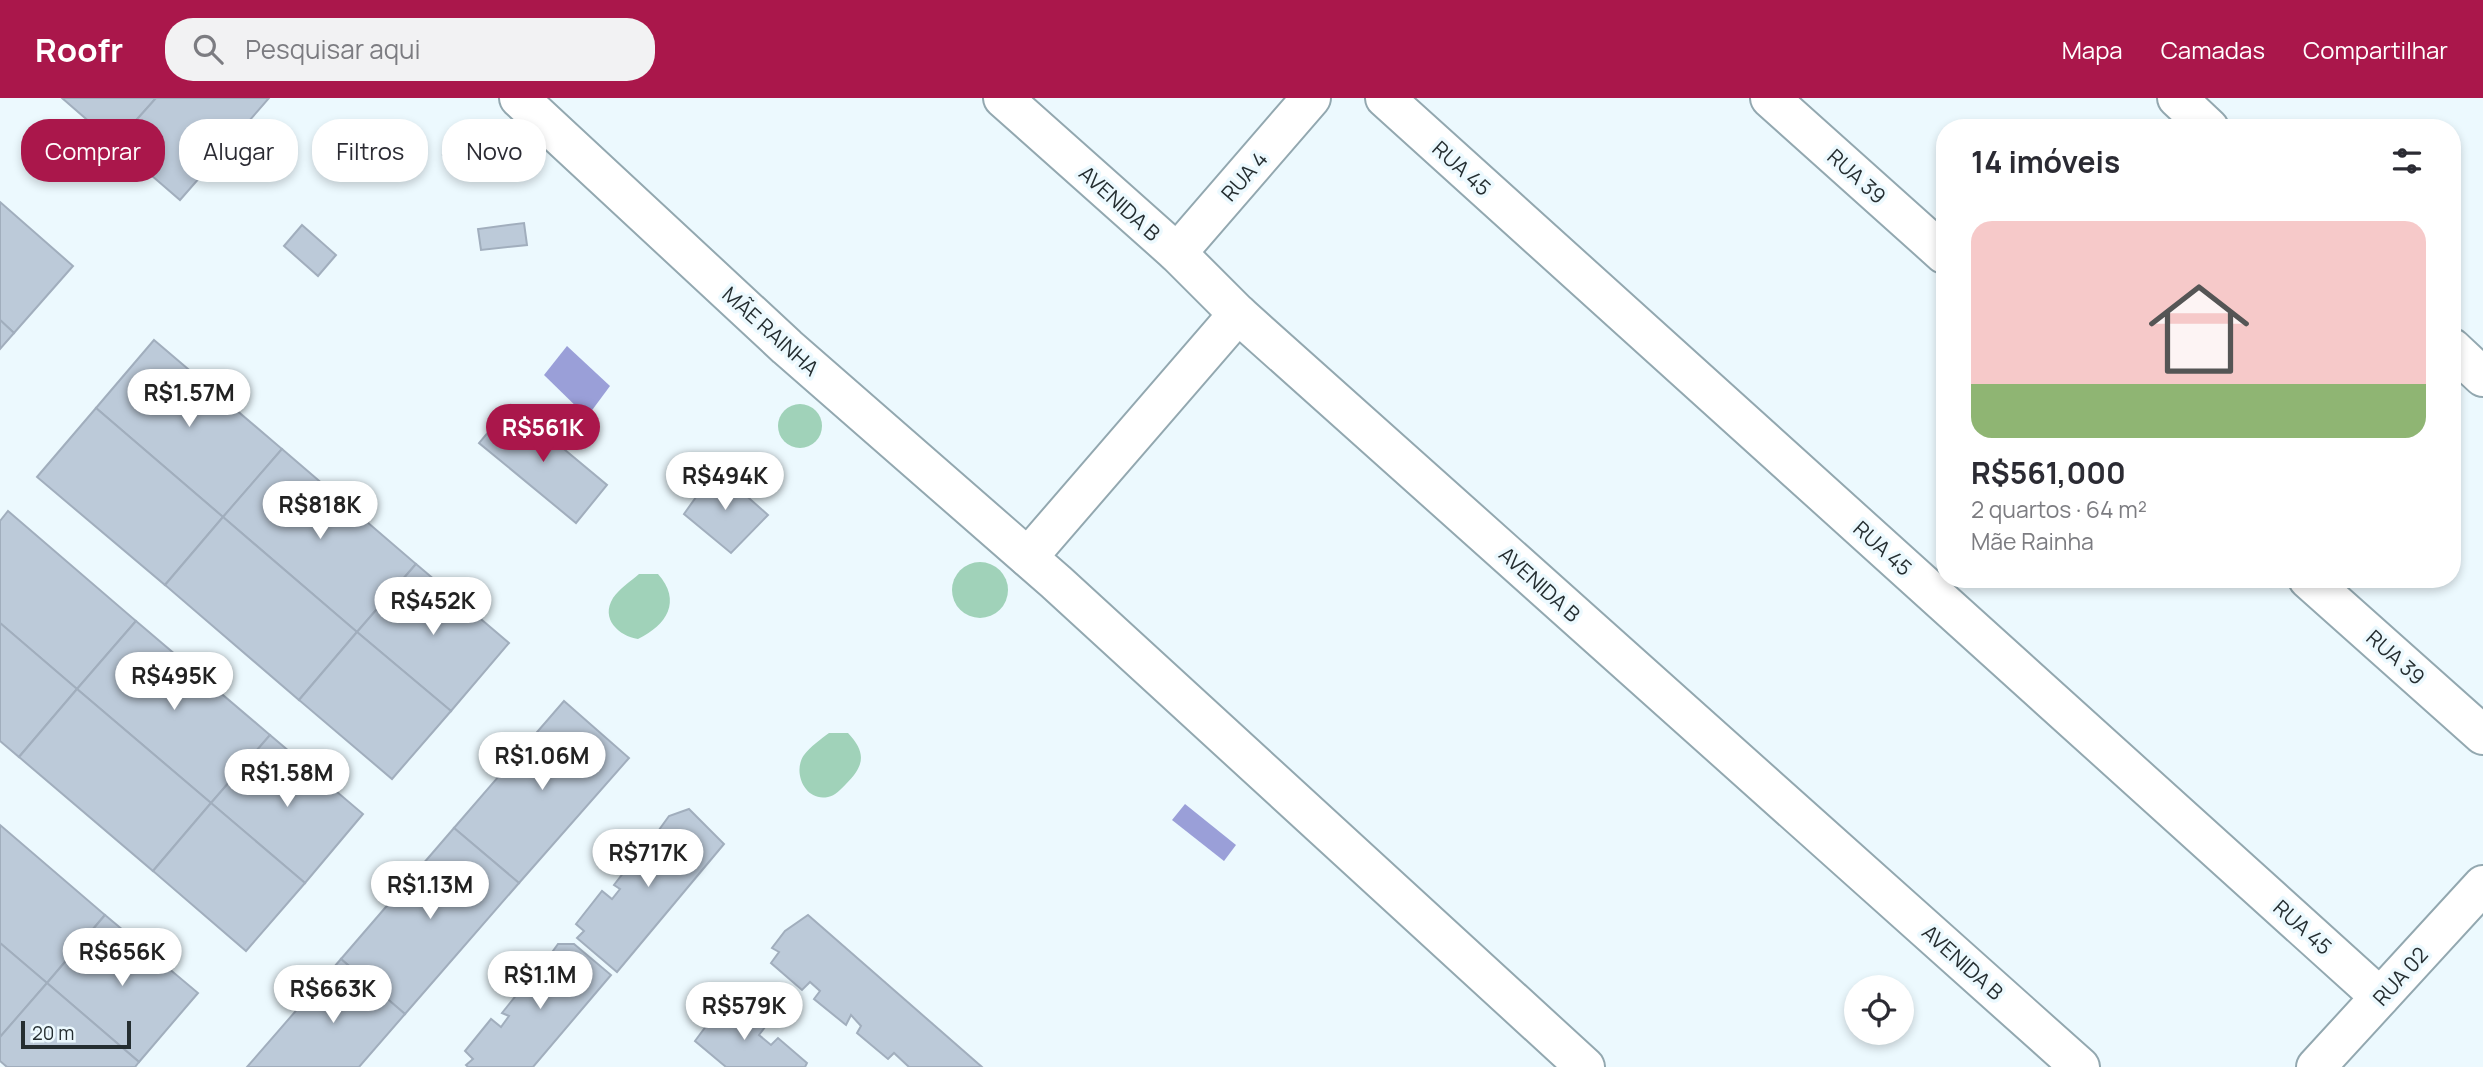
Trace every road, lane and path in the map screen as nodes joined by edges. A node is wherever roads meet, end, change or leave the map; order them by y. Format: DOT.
graph roads {
  1 [pos="519,98"];
  2 [pos="1003,98"];
  3 [pos="1311,98"];
  4 [pos="1385,98"];
  5 [pos="1770,98"];
  6 [pos="2177,98"];
  7 [pos="2199,119"];
  8 [pos="1936,247"];
  9 [pos="1177,253"];
  10 [pos="1238,314"];
  11 [pos="2461,356"];
  12 [pos="2483,377"];
  13 [pos="1028,557"];
  14 [pos="2318,588"];
  15 [pos="2483,735"];
  16 [pos="2483,885"];
  17 [pos="2381,997"];
  18 [pos="1585,1067"];
  19 [pos="2080,1067"];
  20 [pos="2316,1067"];
  1 -- 13 [label="street, MÃE RAINHA"];
  2 -- 9 [label="street, AVENIDA B"];
  3 -- 9 [label="street, RUA 4"];
  4 -- 17 [label="street, RUA 45"];
  5 -- 8 [label="street, RUA 39"];
  6 -- 7 [label="street"];
  9 -- 10 [label="street, AVENIDA B"];
  10 -- 13 [label="street"];
  10 -- 19 [label="street, AVENIDA B"];
  11 -- 12 [label="street"];
  13 -- 18 [label="street, MÃE RAINHA"];
  14 -- 15 [label="street, RUA 39"];
  16 -- 17 [label="street, RUA 02"];
  17 -- 20 [label="street, RUA 02"];
}
